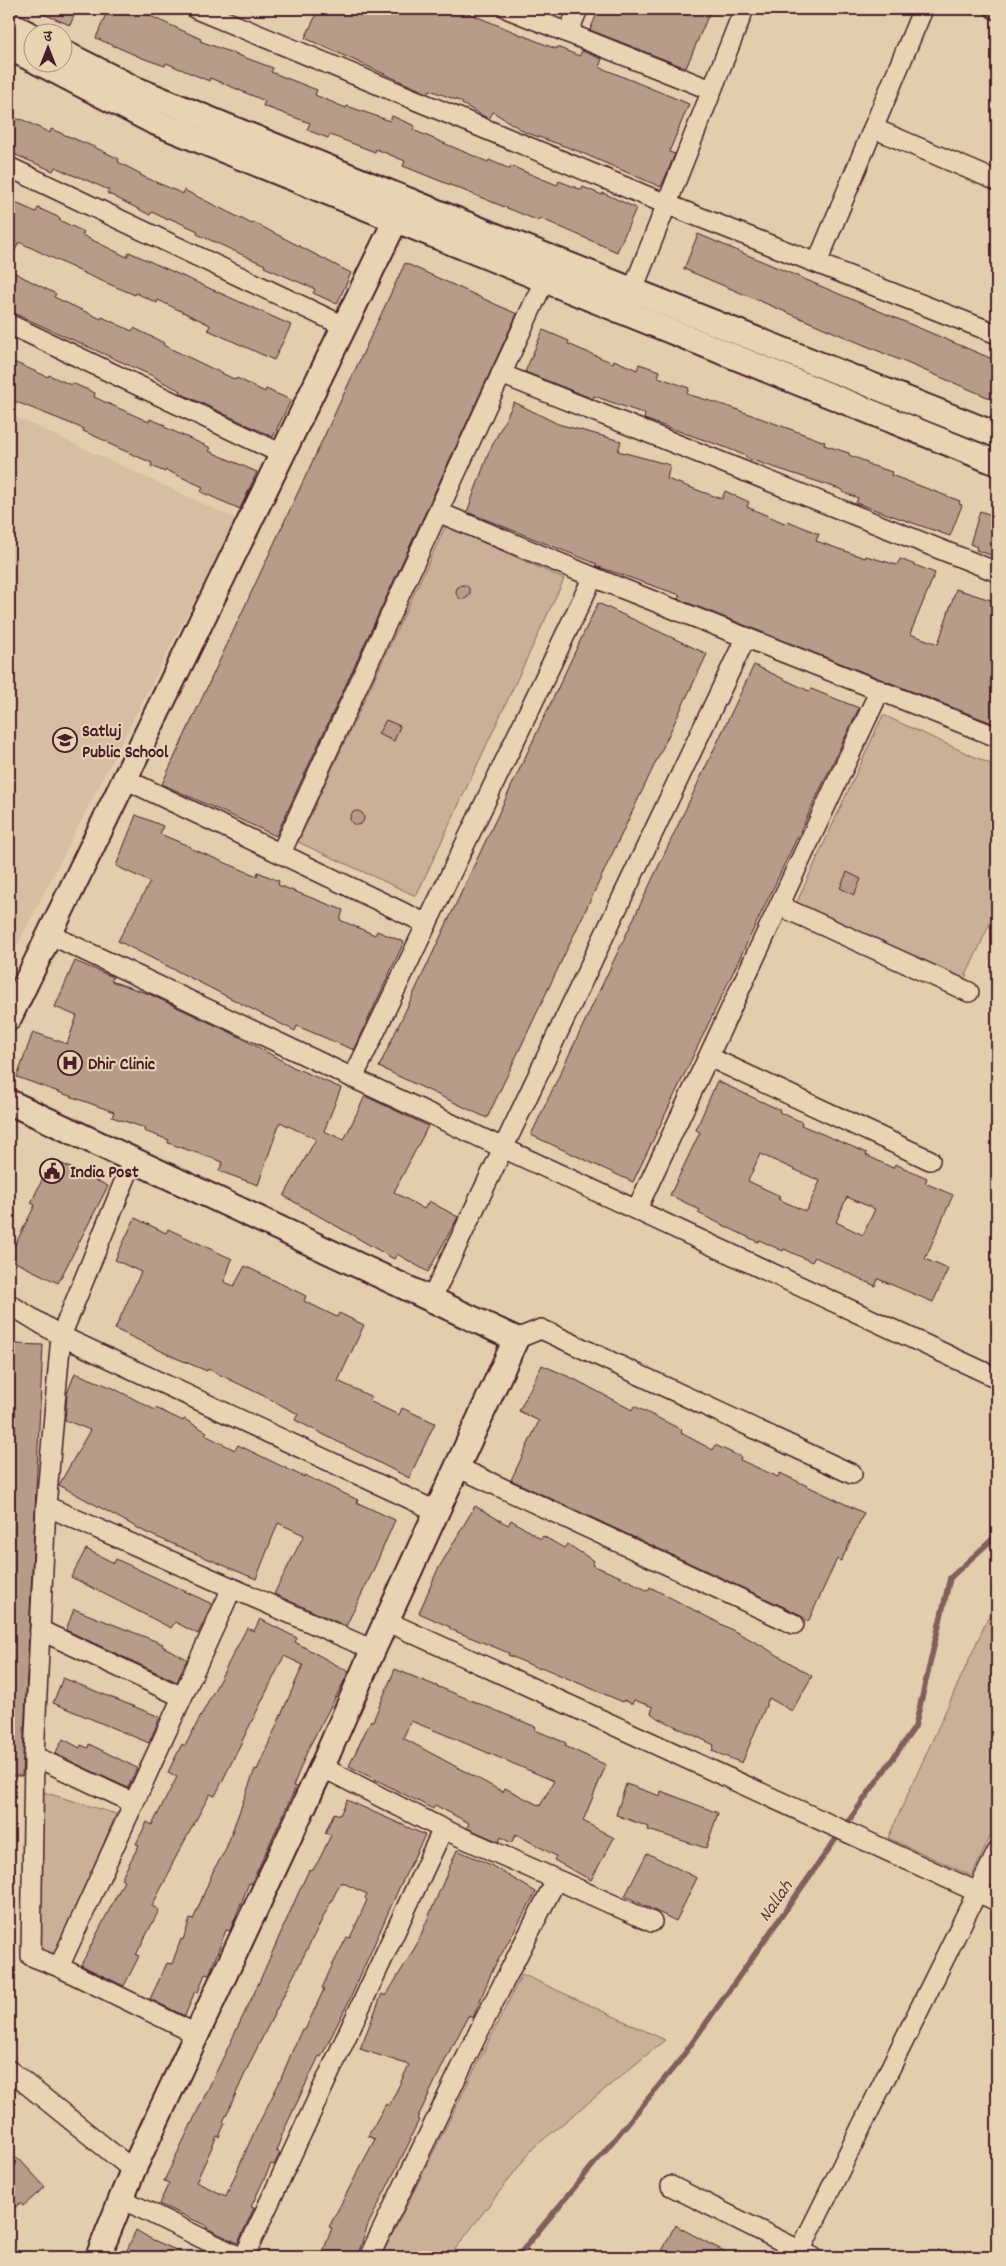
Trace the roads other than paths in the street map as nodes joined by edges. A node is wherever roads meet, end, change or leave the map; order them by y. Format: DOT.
graph roads {
  1 [pos="199,9"];
  2 [pos="508,9"];
  3 [pos="578,9"];
  4 [pos="744,9"];
  5 [pos="923,9"];
  6 [pos="9,24"];
  7 [pos="22,31"];
  8 [pos="568,33"];
  9 [pos="9,47"];
  10 [pos="22,54"];
  11 [pos="72,57"];
  12 [pos="57,72"];
  13 [pos="711,90"];
  14 [pos="873,128"];
  15 [pos="9,167"];
  16 [pos="997,181"];
  17 [pos="666,204"];
  18 [pos="401,210"];
  19 [pos="554,259"];
  20 [pos="817,263"];
  21 [pos="544,280"];
  22 [pos="632,290"];
  23 [pos="624,312"];
  24 [pos="9,324"];
  25 [pos="344,326"];
  26 [pos="997,334"];
  27 [pos="501,374"];
  28 [pos="997,435"];
  29 [pos="282,454"];
  30 [pos="997,463"];
  31 [pos="438,512"];
  32 [pos="997,572"];
  33 [pos="593,577"];
  34 [pos="746,638"];
  35 [pos="880,690"];
  36 [pos="997,737"];
  37 [pos="125,779"];
  38 [pos="281,853"];
  39 [pos="780,906"];
  40 [pos="427,924"];
  41 [pos="49,934"];
  42 [pos="969,992"];
  43 [pos="9,1018"];
  44 [pos="710,1057"];
  45 [pos="353,1078"];
  46 [pos="9,1102"];
  47 [pos="503,1147"];
  48 [pos="133,1160"];
  49 [pos="930,1160"];
  50 [pos="638,1209"];
  51 [pos="431,1300"];
  52 [pos="9,1304"];
  53 [pos="62,1336"];
  54 [pos="516,1339"];
  55 [pos="997,1378"];
  56 [pos="457,1467"];
  57 [pos="852,1474"];
  58 [pos="46,1506"];
  59 [pos="436,1511"];
  60 [pos="232,1588"];
  61 [pos="386,1621"];
  62 [pos="794,1624"];
  63 [pos="40,1630"];
  64 [pos="373,1650"];
  65 [pos="182,1697"];
  66 [pos="34,1756"];
  67 [pos="322,1767"];
  68 [pos="134,1803"];
  69 [pos="442,1829"];
  70 [pos="997,1852"];
  71 [pos="556,1880"];
  72 [pos="978,1892"];
  73 [pos="997,1901"];
  74 [pos="652,1922"];
  75 [pos="59,1967"];
  76 [pos="196,2034"];
  77 [pos="9,2070"];
  78 [pos="133,2170"];
  79 [pos="671,2186"];
  80 [pos="122,2199"];
  81 [pos="807,2254"];
  82 [pos="98,2257"];
  83 [pos="242,2257"];
  84 [pos="369,2257"];
  1 -- 17 [label="street"];
  2 -- 8 [label="street"];
  3 -- 8 [label="street"];
  4 -- 13 [label="street"];
  5 -- 14 [label="street"];
  6 -- 7 [label="street"];
  8 -- 13 [label="street"];
  9 -- 10 [label="street"];
  11 -- 18 [label="street"];
  12 -- 18 [label="street"];
  13 -- 17 [label="street"];
  14 -- 16 [label="street"];
  14 -- 20 [label="street"];
  15 -- 25 [label="street"];
  17 -- 20 [label="street"];
  17 -- 22 [label="street"];
  18 -- 19 [label="street"];
  18 -- 21 [label="street"];
  18 -- 25 [label="street"];
  19 -- 21 [label="street"];
  19 -- 22 [label="street"];
  20 -- 26 [label="street"];
  21 -- 23 [label="street"];
  21 -- 27 [label="street"];
  22 -- 23 [label="street"];
  22 -- 28 [label="street"];
  23 -- 30 [label="street"];
  24 -- 29 [label="street"];
  25 -- 29 [label="street"];
  27 -- 31 [label="street"];
  27 -- 32 [label="street"];
  29 -- 37 [label="street"];
  31 -- 33 [label="street"];
  31 -- 38 [label="street"];
  33 -- 34 [label="street"];
  33 -- 40 [label="street"];
  34 -- 35 [label="street"];
  34 -- 47 [label="street"];
  35 -- 36 [label="street"];
  35 -- 39 [label="street"];
  37 -- 38 [label="street"];
  37 -- 41 [label="street"];
  38 -- 40 [label="street"];
  39 -- 42 [label="street"];
  39 -- 44 [label="street"];
  40 -- 45 [label="street"];
  41 -- 43 [label="street"];
  41 -- 45 [label="street"];
  44 -- 49 [label="street"];
  44 -- 50 [label="street"];
  45 -- 47 [label="street"];
  46 -- 48 [label="street"];
  47 -- 50 [label="street"];
  47 -- 51 [label="street"];
  48 -- 51 [label="street"];
  48 -- 53 [label="street"];
  50 -- 55 [label="street"];
  51 -- 54 [label="street"];
  52 -- 53 [label="street"];
  53 -- 58 [label="street"];
  53 -- 59 [label="street"];
  54 -- 56 [label="street"];
  54 -- 57 [label="street"];
  56 -- 59 [label="street"];
  56 -- 62 [label="street"];
  58 -- 60 [label="street"];
  58 -- 63 [label="street"];
  59 -- 61 [label="street"];
  60 -- 64 [label="street"];
  60 -- 65 [label="street"];
  61 -- 64 [label="street"];
  61 -- 72 [label="street"];
  63 -- 65 [label="street"];
  63 -- 66 [label="street"];
  64 -- 67 [label="street"];
  65 -- 68 [label="street"];
  66 -- 68 [label="street"];
  66 -- 75 [label="street"];
  67 -- 69 [label="street"];
  67 -- 76 [label="street"];
  68 -- 75 [label="street"];
  69 -- 71 [label="street"];
  69 -- 83 [label="street"];
  70 -- 72 [label="street"];
  71 -- 74 [label="street"];
  71 -- 84 [label="street"];
  72 -- 73 [label="street"];
  72 -- 81 [label="street"];
  75 -- 76 [label="street"];
  76 -- 78 [label="street"];
  77 -- 78 [label="street"];
  78 -- 80 [label="street"];
  79 -- 81 [label="street"];
  80 -- 82 [label="street"];
  80 -- 83 [label="street"];
}
